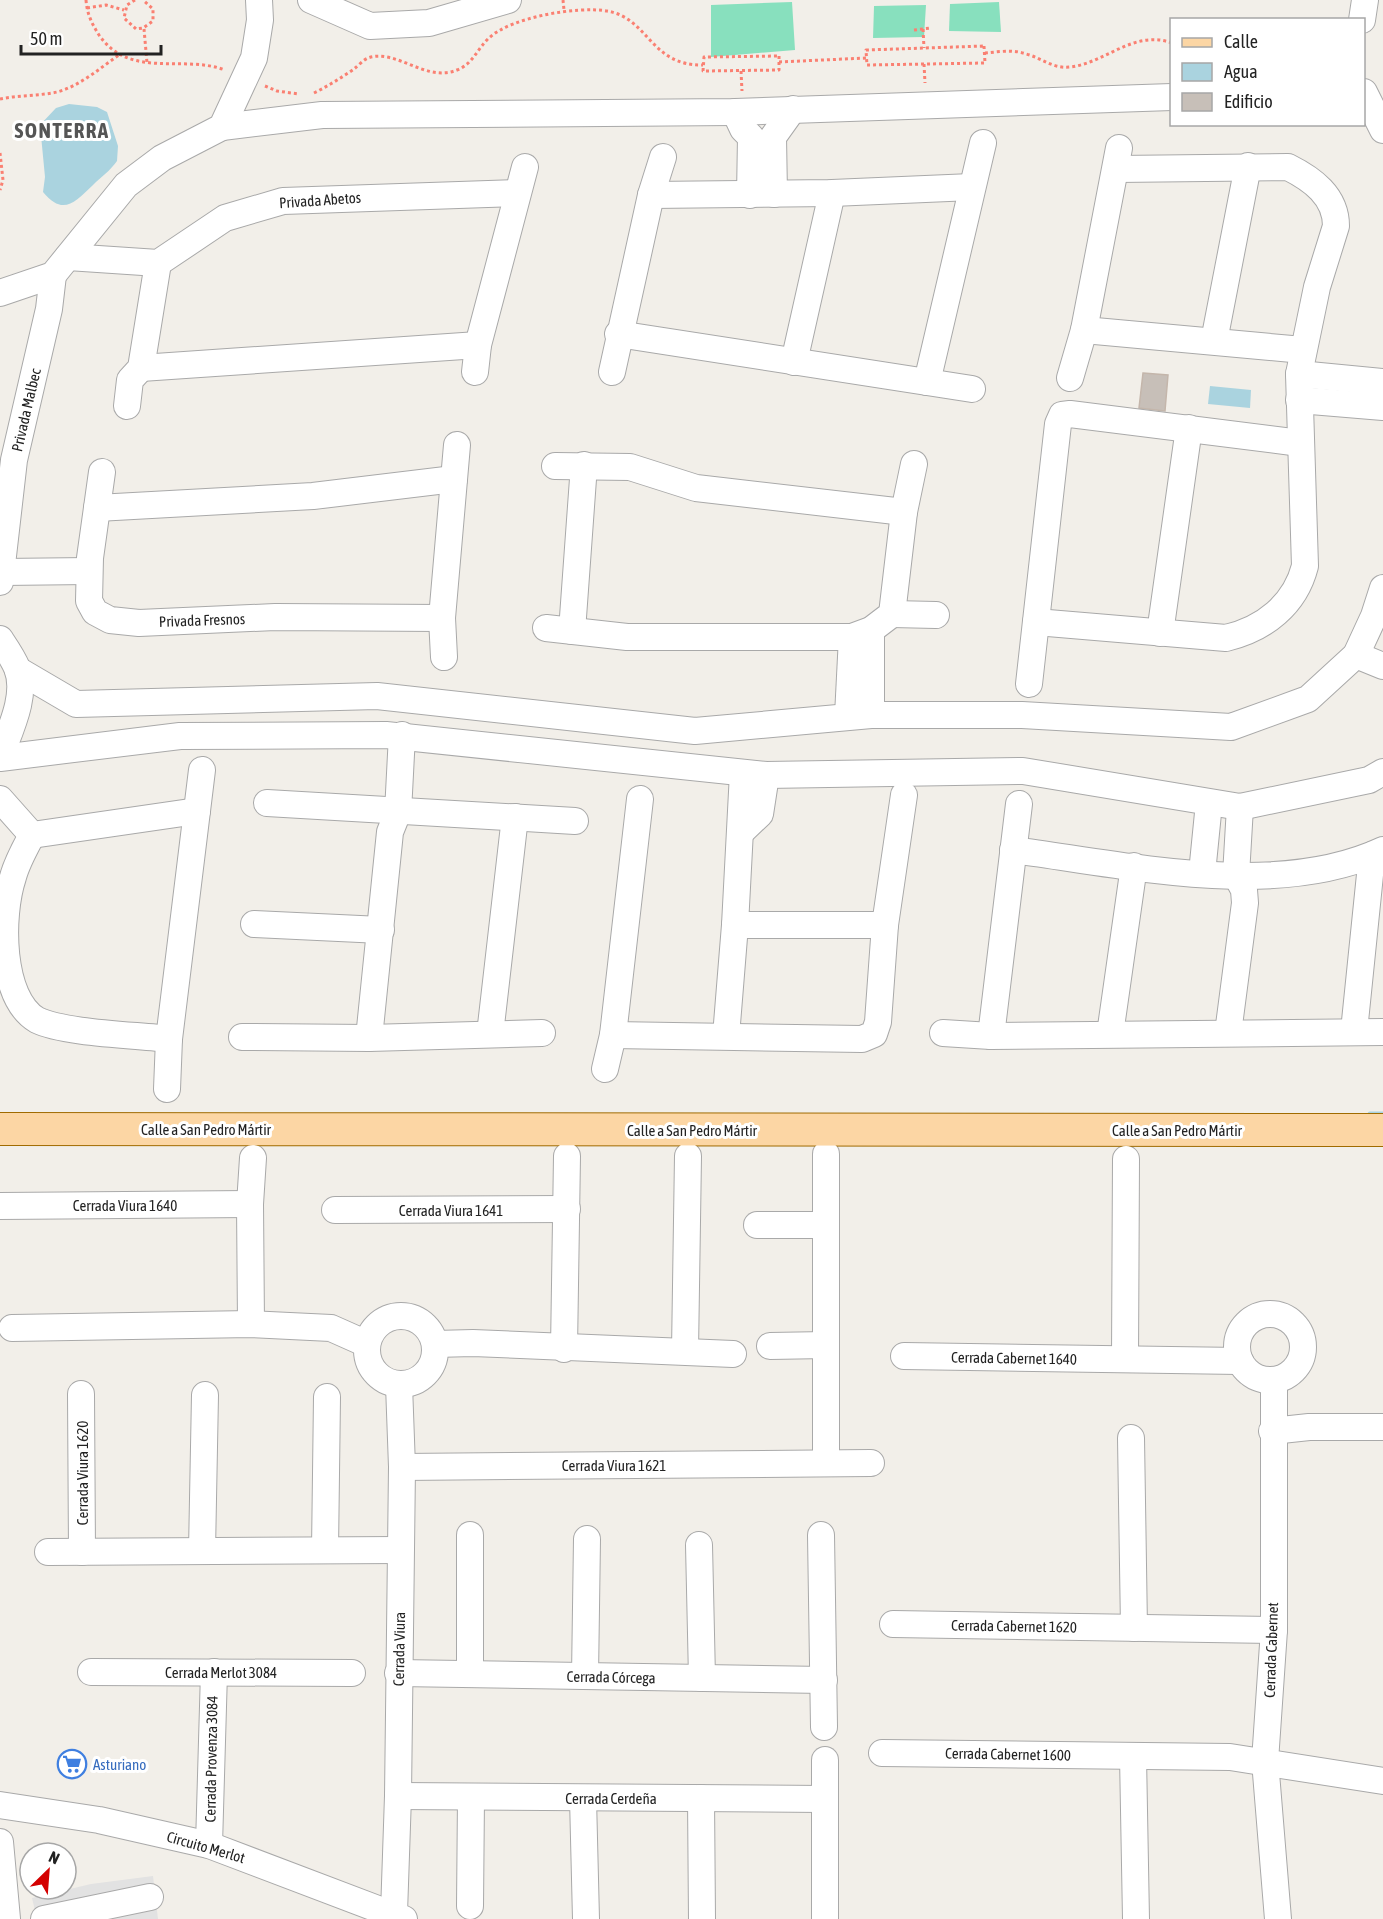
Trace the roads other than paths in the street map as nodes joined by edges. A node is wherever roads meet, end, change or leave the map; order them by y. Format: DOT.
graph roads {
  1 [pos="259,0"];
  2 [pos="311,0"];
  3 [pos="508,0"];
  4 [pos="1365,0"];
  5 [pos="1362,18"];
  6 [pos="1170,97"];
  7 [pos="1365,97"];
  8 [pos="793,109"];
  9 [pos="735,112"];
  10 [pos="222,127"];
  11 [pos="1383,130"];
  12 [pos="762,137"];
  13 [pos="983,143"];
  14 [pos="663,157"];
  15 [pos="1248,166"];
  16 [pos="525,167"];
  17 [pos="972,187"];
  18 [pos="517,193"];
  19 [pos="832,193"];
  20 [pos="762,194"];
  21 [pos="651,195"];
  22 [pos="60,267"];
  23 [pos="157,269"];
  24 [pos="0,293"];
  25 [pos="1084,330"];
  26 [pos="618,334"];
  27 [pos="1214,341"];
  28 [pos="478,345"];
  29 [pos="794,362"];
  30 [pos="1301,362"];
  31 [pos="141,368"];
  32 [pos="475,372"];
  33 [pos="612,372"];
  34 [pos="1070,378"];
  35 [pos="927,382"];
  36 [pos="1383,382"];
  37 [pos="972,389"];
  38 [pos="1299,400"];
  39 [pos="127,406"];
  40 [pos="1383,407"];
  41 [pos="1189,428"];
  42 [pos="1300,443"];
  43 [pos="457,445"];
  44 [pos="914,464"];
  45 [pos="584,465"];
  46 [pos="555,466"];
  47 [pos="102,472"];
  48 [pos="454,479"];
  49 [pos="97,508"];
  50 [pos="904,513"];
  51 [pos="90,564"];
  52 [pos="2,571"];
  53 [pos="1383,588"];
  54 [pos="892,614"];
  55 [pos="936,615"];
  56 [pos="442,618"];
  57 [pos="1036,622"];
  58 [pos="546,628"];
  59 [pos="572,631"];
  60 [pos="862,633"];
  61 [pos="1160,633"];
  62 [pos="0,639"];
  63 [pos="1356,655"];
  64 [pos="444,657"];
  65 [pos="1383,666"];
  66 [pos="18,670"];
  67 [pos="1029,684"];
  68 [pos="860,716"];
  69 [pos="394,735"];
  70 [pos="0,757"];
  71 [pos="202,770"];
  72 [pos="1383,772"];
  73 [pos="754,774"];
  74 [pos="904,795"];
  75 [pos="0,799"];
  76 [pos="640,799"];
  77 [pos="267,803"];
  78 [pos="1209,803"];
  79 [pos="1019,804"];
  80 [pos="1240,807"];
  81 [pos="197,811"];
  82 [pos="515,817"];
  83 [pos="390,818"];
  84 [pos="575,821"];
  85 [pos="32,835"];
  86 [pos="1013,850"];
  87 [pos="1377,853"];
  88 [pos="1134,866"];
  89 [pos="1202,873"];
  90 [pos="1236,875"];
  91 [pos="254,924"];
  92 [pos="735,925"];
  93 [pos="885,925"];
  94 [pos="381,930"];
  95 [pos="1354,1031"];
  96 [pos="1383,1032"];
  97 [pos="542,1033"];
  98 [pos="943,1033"];
  99 [pos="1228,1033"];
  100 [pos="490,1034"];
  101 [pos="1110,1034"];
  102 [pos="613,1035"];
  103 [pos="726,1036"];
  104 [pos="991,1036"];
  105 [pos="242,1037"];
  106 [pos="369,1038"];
  107 [pos="169,1039"];
  108 [pos="605,1069"];
  109 [pos="167,1089"];
  110 [pos="0,1129"];
  111 [pos="1383,1130"];
  112 [pos="826,1154"];
  113 [pos="688,1155"];
  114 [pos="567,1156"];
  115 [pos="253,1158"];
  116 [pos="1126,1159"];
  117 [pos="250,1204"];
  118 [pos="0,1206"];
  119 [pos="567,1209"];
  120 [pos="335,1210"];
  121 [pos="757,1225"];
  122 [pos="826,1225"];
  123 [pos="251,1324"];
  124 [pos="12,1328"];
  125 [pos="367,1344"];
  126 [pos="435,1344"];
  127 [pos="826,1345"];
  128 [pos="770,1346"];
  129 [pos="564,1348"];
  130 [pos="685,1351"];
  131 [pos="733,1354"];
  132 [pos="904,1356"];
  133 [pos="1125,1359"];
  134 [pos="1240,1361"];
  135 [pos="1274,1380"];
  136 [pos="399,1384"];
  137 [pos="81,1394"];
  138 [pos="205,1395"];
  139 [pos="327,1397"];
  140 [pos="1383,1427"];
  141 [pos="1272,1431"];
  142 [pos="1131,1438"];
  143 [pos="826,1463"];
  144 [pos="871,1463"];
  145 [pos="402,1467"];
  146 [pos="470,1534"];
  147 [pos="821,1535"];
  148 [pos="587,1539"];
  149 [pos="699,1545"];
  150 [pos="325,1550"];
  151 [pos="400,1550"];
  152 [pos="202,1551"];
  153 [pos="48,1552"];
  154 [pos="82,1552"];
  155 [pos="893,1624"];
  156 [pos="1134,1628"];
  157 [pos="1274,1630"];
  158 [pos="91,1672"];
  159 [pos="214,1672"];
  160 [pos="352,1673"];
  161 [pos="398,1673"];
  162 [pos="470,1674"];
  163 [pos="585,1676"];
  164 [pos="702,1678"];
  165 [pos="824,1680"];
  166 [pos="824,1727"];
  167 [pos="882,1753"];
  168 [pos="1133,1756"];
  169 [pos="825,1760"];
  170 [pos="1265,1761"];
  171 [pos="1383,1781"];
  172 [pos="398,1797"];
  173 [pos="471,1797"];
  174 [pos="583,1798"];
  175 [pos="701,1798"];
  176 [pos="824,1799"];
  177 [pos="0,1805"];
  178 [pos="0,1842"];
  179 [pos="209,1845"];
  180 [pos="150,1897"];
  181 [pos="470,1906"];
  182 [pos="399,1916"];
  183 [pos="7,1919"];
  184 [pos="44,1919"];
  185 [pos="586,1919"];
  186 [pos="702,1919"];
  187 [pos="825,1919"];
  188 [pos="1136,1919"];
  189 [pos="1278,1919"];
  1 -- 10 [label="street"];
  2 -- 3 [label="street"];
  4 -- 5 [label="street"];
  6 -- 8 [label="street"];
  7 -- 11 [label="street"];
  8 -- 9 [label="street"];
  8 -- 12 [label="street"];
  9 -- 10 [label="street"];
  9 -- 12 [label="street"];
  10 -- 22 [label="street"];
  12 -- 20 [label="street"];
  13 -- 17 [label="street"];
  14 -- 21 [label="street"];
  15 -- 25 [label="street"];
  15 -- 27 [label="street"];
  15 -- 30 [label="street"];
  16 -- 18 [label="street"];
  17 -- 19 [label="street"];
  17 -- 35 [label="street"];
  18 -- 23 [label="street, Privada Abetos"];
  18 -- 28 [label="street"];
  19 -- 20 [label="street"];
  19 -- 29 [label="street"];
  20 -- 21 [label="street"];
  21 -- 26 [label="street"];
  22 -- 23 [label="street"];
  22 -- 24 [label="street"];
  22 -- 52 [label="street, Privada Malbec"];
  23 -- 31 [label="street"];
  25 -- 27 [label="street"];
  25 -- 34 [label="street"];
  26 -- 29 [label="street"];
  26 -- 33 [label="street"];
  27 -- 30 [label="street"];
  28 -- 31 [label="street"];
  28 -- 32 [label="street"];
  29 -- 35 [label="street"];
  30 -- 36 [label="street"];
  30 -- 38 [label="street"];
  31 -- 39 [label="street"];
  35 -- 37 [label="street"];
  38 -- 40 [label="street"];
  38 -- 42 [label="street"];
  41 -- 42 [label="street"];
  41 -- 57 [label="street"];
  41 -- 61 [label="street"];
  42 -- 61 [label="street"];
  43 -- 48 [label="street"];
  44 -- 50 [label="street"];
  45 -- 46 [label="street"];
  45 -- 50 [label="street"];
  45 -- 59 [label="street"];
  47 -- 49 [label="street, Privada Fresnos"];
  48 -- 49 [label="street"];
  48 -- 56 [label="street"];
  49 -- 51 [label="street, Privada Fresnos"];
  50 -- 54 [label="street"];
  51 -- 52 [label="street"];
  51 -- 56 [label="street, Privada Fresnos"];
  53 -- 63 [label="street"];
  54 -- 55 [label="street"];
  54 -- 60 [label="street"];
  56 -- 64 [label="street"];
  57 -- 61 [label="street"];
  57 -- 67 [label="street"];
  58 -- 59 [label="street"];
  59 -- 60 [label="street"];
  60 -- 68 [label="street"];
  62 -- 66 [label="street"];
  63 -- 65 [label="street"];
  63 -- 68 [label="street"];
  66 -- 68 [label="street"];
  66 -- 70 [label="street"];
  69 -- 70 [label="street"];
  69 -- 73 [label="street"];
  69 -- 83 [label="street"];
  71 -- 81 [label="street"];
  72 -- 80 [label="street"];
  73 -- 78 [label="street"];
  73 -- 92 [label="street"];
  74 -- 93 [label="street"];
  75 -- 85 [label="street"];
  76 -- 102 [label="street"];
  77 -- 83 [label="street"];
  78 -- 80 [label="street"];
  78 -- 89 [label="street"];
  79 -- 86 [label="street"];
  80 -- 90 [label="street"];
  81 -- 85 [label="street"];
  81 -- 107 [label="street"];
  82 -- 83 [label="street"];
  82 -- 84 [label="street"];
  82 -- 100 [label="street"];
  83 -- 94 [label="street"];
  85 -- 107 [label="street"];
  86 -- 88 [label="street"];
  86 -- 104 [label="street"];
  87 -- 90 [label="street"];
  87 -- 95 [label="street"];
  88 -- 89 [label="street"];
  88 -- 101 [label="street"];
  89 -- 90 [label="street"];
  90 -- 99 [label="street"];
  91 -- 94 [label="street"];
  92 -- 93 [label="street"];
  92 -- 103 [label="street"];
  93 -- 103 [label="street"];
  94 -- 106 [label="street"];
  95 -- 96 [label="street"];
  95 -- 99 [label="street"];
  97 -- 100 [label="street"];
  98 -- 104 [label="street"];
  99 -- 101 [label="street"];
  100 -- 106 [label="street"];
  101 -- 104 [label="street"];
  102 -- 103 [label="street"];
  102 -- 108 [label="street"];
  105 -- 106 [label="street"];
  107 -- 109 [label="street"];
  110 -- 111 [label="main road, Calle a San Pedro Mártir"];
  112 -- 122 [label="street"];
  113 -- 130 [label="street"];
  114 -- 119 [label="street"];
  115 -- 117 [label="street"];
  116 -- 133 [label="street"];
  117 -- 118 [label="street, Cerrada Viura 1640"];
  117 -- 123 [label="street"];
  119 -- 120 [label="street, Cerrada Viura 1641"];
  119 -- 129 [label="street"];
  121 -- 122 [label="street"];
  122 -- 127 [label="street"];
  123 -- 124 [label="street"];
  123 -- 125 [label="street"];
  125 -- 126 [label="street"];
  125 -- 136 [label="street"];
  126 -- 129 [label="street"];
  126 -- 136 [label="street"];
  127 -- 128 [label="street"];
  127 -- 143 [label="street"];
  129 -- 130 [label="street"];
  130 -- 131 [label="street"];
  132 -- 133 [label="street, Cerrada Cabernet 1640"];
  133 -- 134 [label="street, Cerrada Cabernet 1640"];
  134 -- 135 [label="street"];
  134 -- 135 [label="street"];
  135 -- 141 [label="street, Cerrada Cabernet"];
  136 -- 145 [label="street, Cerrada Viura"];
  137 -- 154 [label="street, Cerrada Viura 1620"];
  138 -- 152 [label="street"];
  139 -- 150 [label="street"];
  140 -- 141 [label="street"];
  141 -- 157 [label="street, Cerrada Cabernet"];
  142 -- 156 [label="street"];
  143 -- 144 [label="street, Cerrada Viura 1621"];
  143 -- 145 [label="street, Cerrada Viura 1621"];
  145 -- 151 [label="street, Cerrada Viura"];
  146 -- 162 [label="street"];
  147 -- 165 [label="street"];
  148 -- 163 [label="street"];
  149 -- 164 [label="street"];
  150 -- 151 [label="street"];
  150 -- 152 [label="street"];
  151 -- 161 [label="street, Cerrada Viura"];
  152 -- 154 [label="street"];
  153 -- 154 [label="street"];
  155 -- 156 [label="street, Cerrada Cabernet 1620"];
  156 -- 157 [label="street, Cerrada Cabernet 1620"];
  157 -- 170 [label="street, Cerrada Cabernet"];
  158 -- 159 [label="street, Cerrada Merlot 3084"];
  159 -- 160 [label="street, Cerrada Merlot 3084"];
  159 -- 179 [label="street, Cerrada Provenza 3084"];
  161 -- 162 [label="street, Cerrada Córcega"];
  161 -- 172 [label="street, Cerrada Viura"];
  162 -- 163 [label="street, Cerrada Córcega"];
  163 -- 164 [label="street, Cerrada Córcega"];
  164 -- 165 [label="street, Cerrada Córcega"];
  165 -- 166 [label="street"];
  167 -- 168 [label="street, Cerrada Cabernet 1600"];
  168 -- 170 [label="street, Cerrada Cabernet 1600"];
  168 -- 188 [label="street"];
  169 -- 176 [label="street"];
  170 -- 171 [label="street, Cerrada Cabernet 1600"];
  170 -- 189 [label="street, Cerrada Cabernet"];
  172 -- 173 [label="street, Cerrada Cerdeña"];
  172 -- 182 [label="street, Cerrada Viura"];
  173 -- 174 [label="street, Cerrada Cerdeña"];
  173 -- 181 [label="street"];
  174 -- 175 [label="street, Cerrada Cerdeña"];
  174 -- 185 [label="street"];
  175 -- 176 [label="street, Cerrada Cerdeña"];
  175 -- 186 [label="street"];
  176 -- 187 [label="street"];
  177 -- 179 [label="street, Circuito Merlot"];
  178 -- 183 [label="street"];
  179 -- 182 [label="street, Circuito Merlot"];
  180 -- 184 [label="street"];
}
